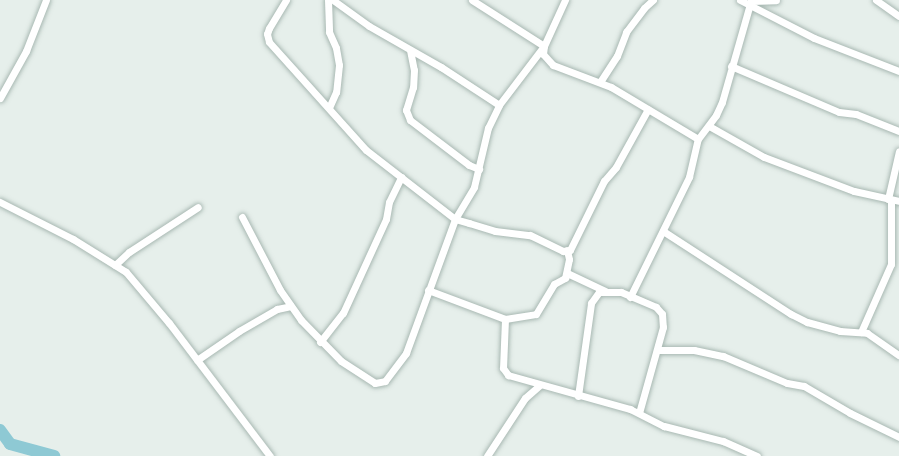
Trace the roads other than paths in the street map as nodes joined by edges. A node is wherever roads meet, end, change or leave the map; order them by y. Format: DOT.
graph roads {
  1 [pos="46,0"];
  2 [pos="286,0"];
  3 [pos="328,0"];
  4 [pos="333,0"];
  5 [pos="472,0"];
  6 [pos="565,0"];
  7 [pos="653,0"];
  8 [pos="740,0"];
  9 [pos="776,0"];
  10 [pos="876,0"];
  11 [pos="750,2"];
  12 [pos="899,16"];
  13 [pos="544,46"];
  14 [pos="410,51"];
  15 [pos="731,66"];
  16 [pos="899,71"];
  17 [pos="600,82"];
  18 [pos="0,98"];
  19 [pos="499,105"];
  20 [pos="329,108"];
  21 [pos="648,109"];
  22 [pos="709,126"];
  23 [pos="899,132"];
  24 [pos="698,139"];
  25 [pos="899,151"];
  26 [pos="479,169"];
  27 [pos="401,177"];
  28 [pos="893,200"];
  29 [pos="0,202"];
  30 [pos="198,207"];
  31 [pos="242,217"];
  32 [pos="455,219"];
  33 [pos="663,231"];
  34 [pos="567,250"];
  35 [pos="115,265"];
  36 [pos="567,273"];
  37 [pos="428,290"];
  38 [pos="606,291"];
  39 [pos="630,297"];
  40 [pos="291,306"];
  41 [pos="504,319"];
  42 [pos="861,332"];
  43 [pos="320,342"];
  44 [pos="657,350"];
  45 [pos="899,355"];
  46 [pos="197,360"];
  47 [pos="539,386"];
  48 [pos="578,396"];
  49 [pos="639,413"];
  50 [pos="899,437"];
  51 [pos="270,456"];
  52 [pos="487,456"];
  53 [pos="757,456"];
  1 -- 18 [label="street"];
  2 -- 20 [label="street"];
  3 -- 20 [label="street"];
  4 -- 14 [label="street"];
  5 -- 13 [label="street"];
  6 -- 13 [label="street"];
  7 -- 17 [label="street"];
  8 -- 11 [label="street"];
  9 -- 11 [label="street"];
  10 -- 12 [label="street"];
  11 -- 15 [label="street"];
  11 -- 16 [label="street"];
  13 -- 17 [label="street"];
  13 -- 19 [label="street"];
  14 -- 19 [label="street"];
  14 -- 26 [label="street"];
  15 -- 22 [label="street"];
  15 -- 23 [label="street"];
  17 -- 21 [label="street"];
  19 -- 26 [label="street"];
  20 -- 27 [label="street"];
  21 -- 24 [label="street"];
  21 -- 34 [label="street"];
  22 -- 24 [label="street"];
  22 -- 28 [label="street"];
  24 -- 33 [label="street"];
  25 -- 28 [label="street"];
  26 -- 32 [label="street"];
  27 -- 32 [label="street"];
  27 -- 43 [label="street"];
  28 -- 42 [label="street"];
  29 -- 35 [label="street"];
  30 -- 35 [label="street"];
  31 -- 40 [label="street"];
  32 -- 34 [label="street"];
  32 -- 37 [label="street"];
  33 -- 39 [label="street"];
  33 -- 42 [label="street"];
  34 -- 36 [label="street"];
  35 -- 46 [label="street"];
  36 -- 38 [label="street"];
  36 -- 41 [label="street"];
  37 -- 41 [label="street"];
  37 -- 43 [label="street"];
  38 -- 39 [label="street"];
  38 -- 48 [label="street"];
  39 -- 44 [label="street"];
  40 -- 43 [label="street"];
  40 -- 46 [label="street"];
  41 -- 47 [label="street"];
  42 -- 45 [label="street"];
  44 -- 49 [label="street"];
  44 -- 50 [label="street"];
  46 -- 51 [label="street"];
  47 -- 48 [label="street"];
  47 -- 52 [label="street"];
  48 -- 49 [label="street"];
  49 -- 53 [label="street"];
}
